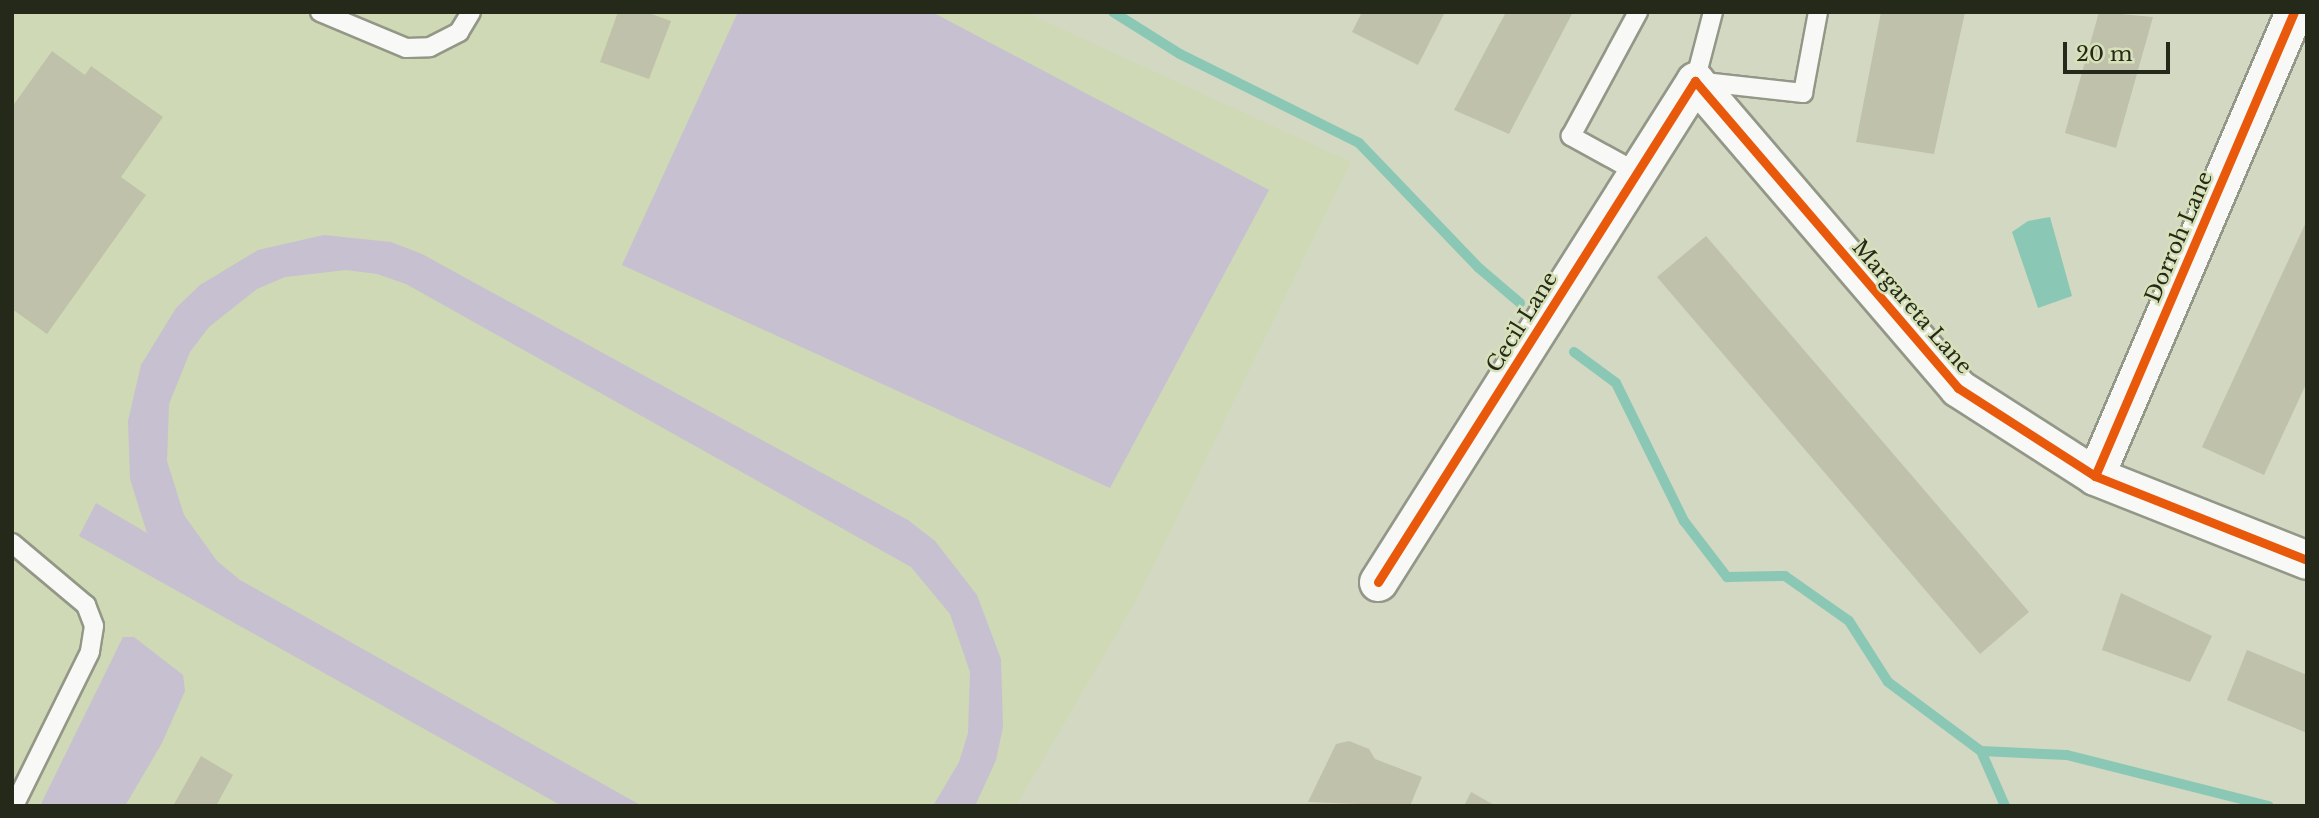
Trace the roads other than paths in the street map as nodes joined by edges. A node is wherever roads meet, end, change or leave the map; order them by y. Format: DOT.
graph roads {
  1 [pos="320,12"];
  2 [pos="471,12"];
  3 [pos="1638,12"];
  4 [pos="1713,12"];
  5 [pos="1818,12"];
  6 [pos="2294,12"];
  7 [pos="1695,81"];
  8 [pos="1638,173"];
  9 [pos="2095,476"];
  10 [pos="12,543"];
  11 [pos="2307,560"];
  12 [pos="1378,582"];
  13 [pos="14,806"];
  1 -- 2 [label="lane"];
  3 -- 8 [label="lane"];
  4 -- 7 [label="lane"];
  5 -- 7 [label="lane"];
  6 -- 9 [label="street, Dorroh Lane"];
  7 -- 8 [label="street, Cecil Lane"];
  7 -- 9 [label="street, Margareta Lane"];
  8 -- 12 [label="street, Cecil Lane"];
  9 -- 11 [label="street, Margareta Lane"];
  10 -- 13 [label="lane"];
}
